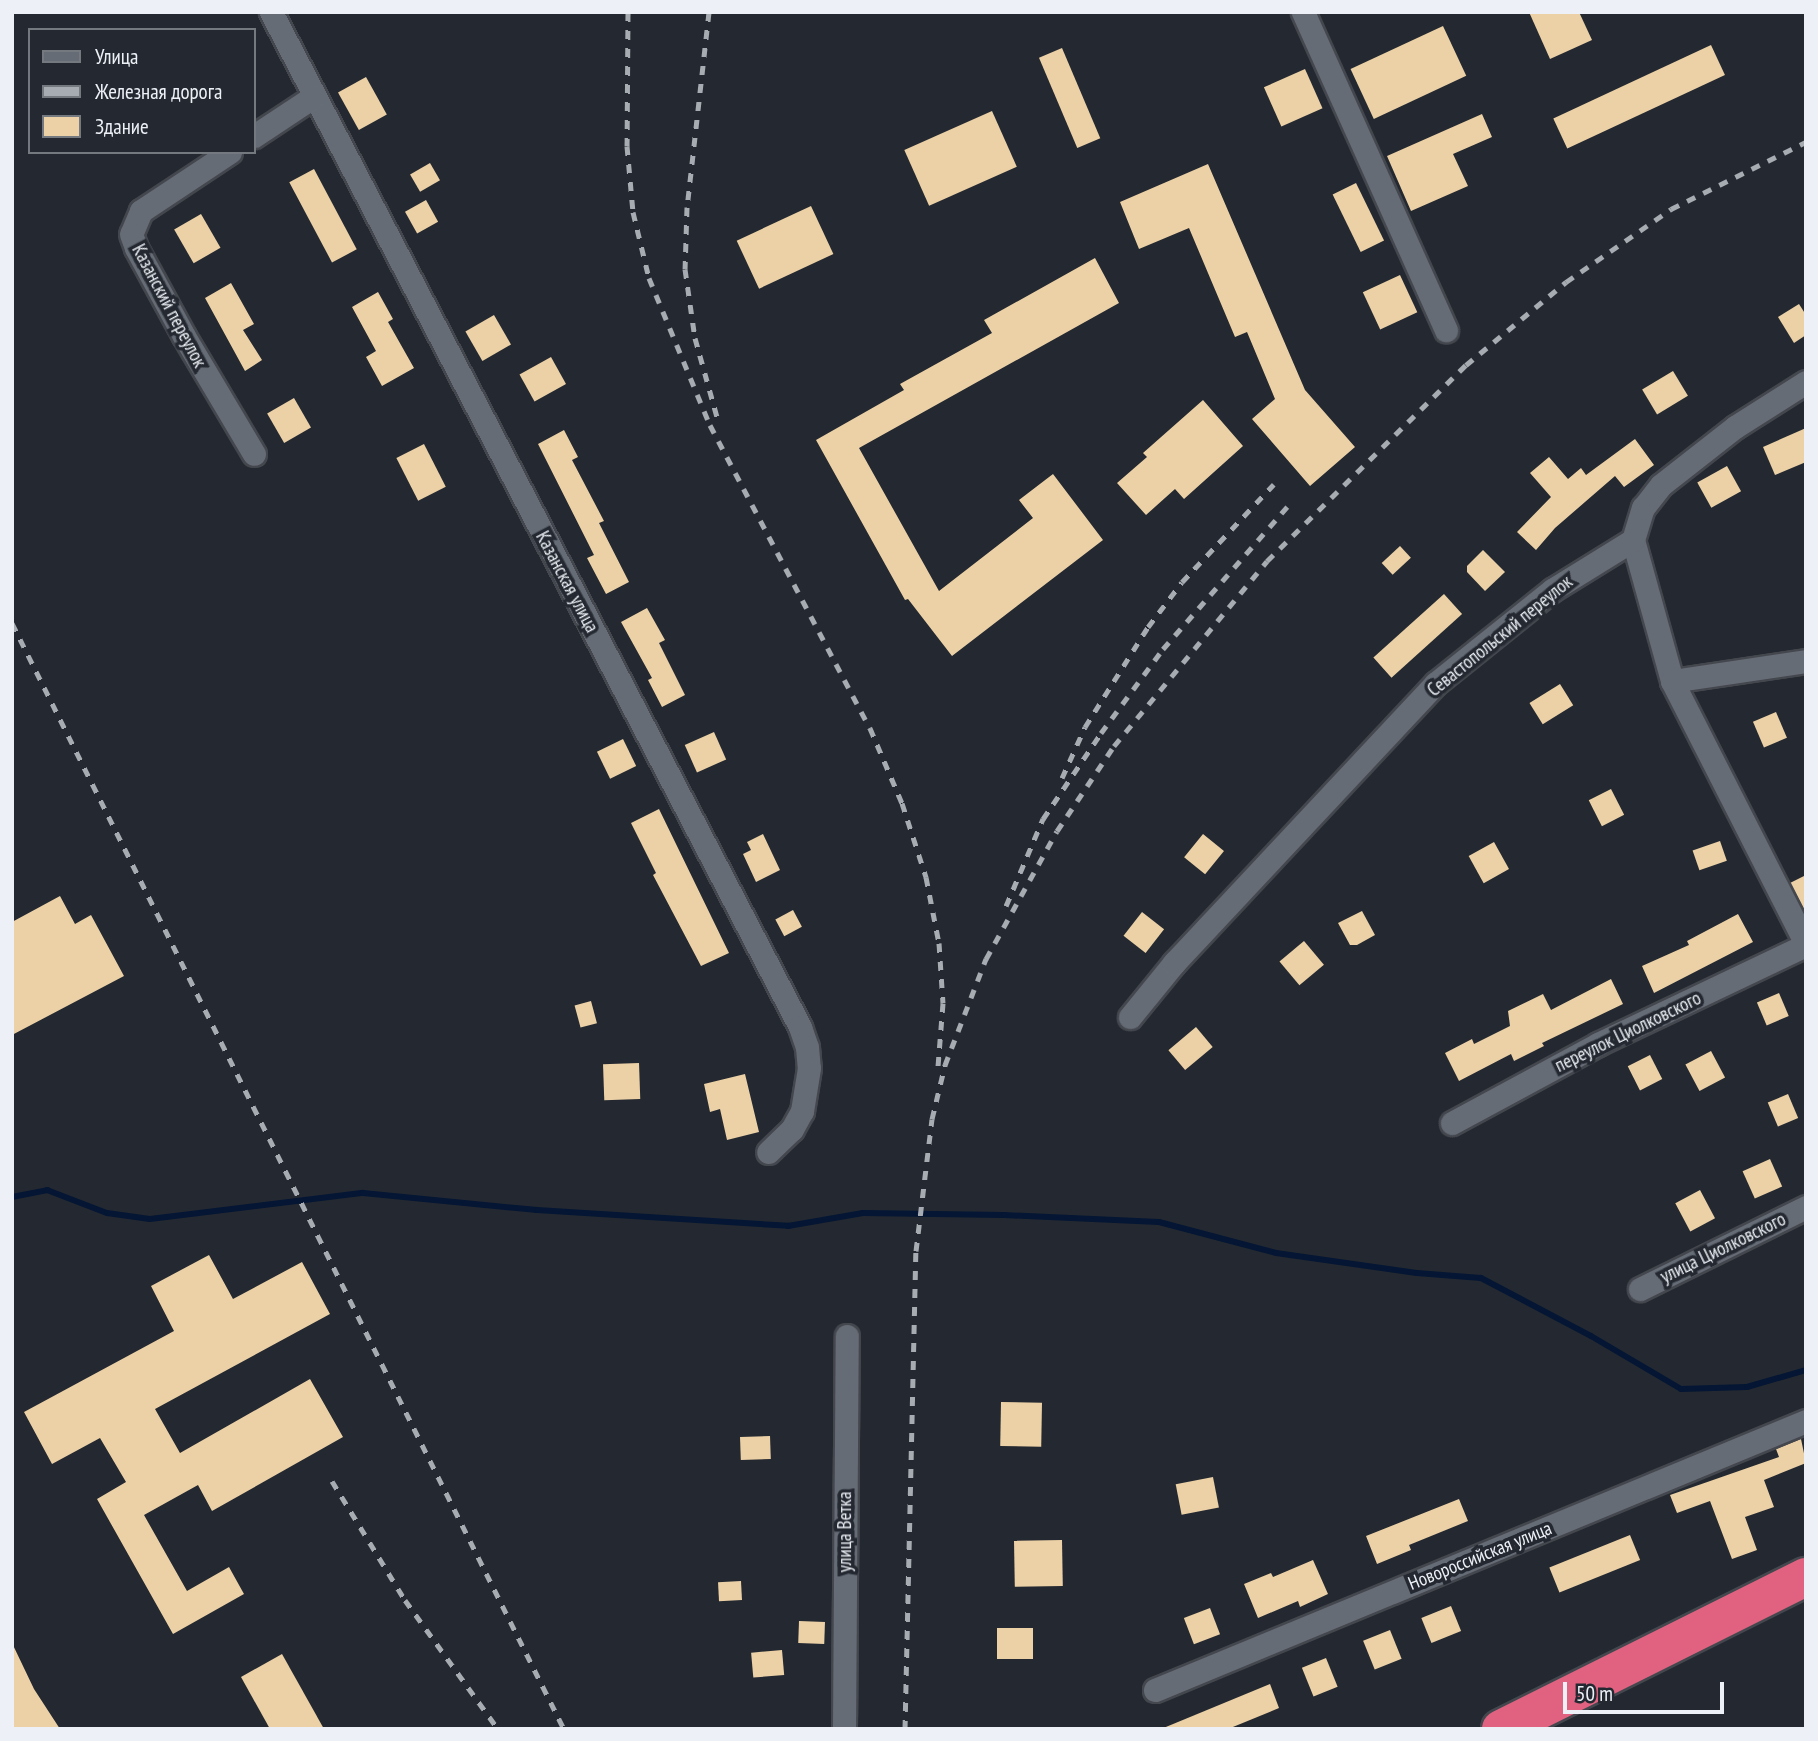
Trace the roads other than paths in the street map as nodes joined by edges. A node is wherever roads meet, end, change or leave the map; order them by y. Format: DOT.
graph roads {
  1 [pos="271,12"];
  2 [pos="1303,12"];
  3 [pos="313,97"];
  4 [pos="256,135"];
  5 [pos="227,154"];
  6 [pos="1446,330"];
  7 [pos="1806,382"];
  8 [pos="254,454"];
  9 [pos="1633,540"];
  10 [pos="1806,661"];
  11 [pos="1672,681"];
  12 [pos="1806,944"];
  13 [pos="1130,1017"];
  14 [pos="1452,1123"];
  15 [pos="768,1152"];
  16 [pos="1806,1207"];
  17 [pos="1640,1289"];
  18 [pos="847,1336"];
  19 [pos="1806,1421"];
  20 [pos="1806,1577"];
  21 [pos="1806,1606"];
  22 [pos="1155,1690"];
  23 [pos="844,1729"];
  24 [pos="1501,1729"];
  25 [pos="1552,1729"];
  1 -- 3 [label="street, Казанская улица"];
  2 -- 6 [label="street"];
  3 -- 4 [label="street"];
  3 -- 15 [label="street, Казанская улица"];
  5 -- 8 [label="street, Казанский переулок"];
  7 -- 9 [label="street"];
  9 -- 11 [label="street"];
  9 -- 13 [label="street, Севастопольский переулок"];
  10 -- 11 [label="street"];
  11 -- 12 [label="street"];
  12 -- 14 [label="street, переулок Циолковского"];
  16 -- 17 [label="street, улица Циолковского"];
  18 -- 23 [label="street, улица Ветка"];
  19 -- 22 [label="street, Новороссийская улица"];
  20 -- 24 [label="highway"];
  21 -- 25 [label="highway"];
}
